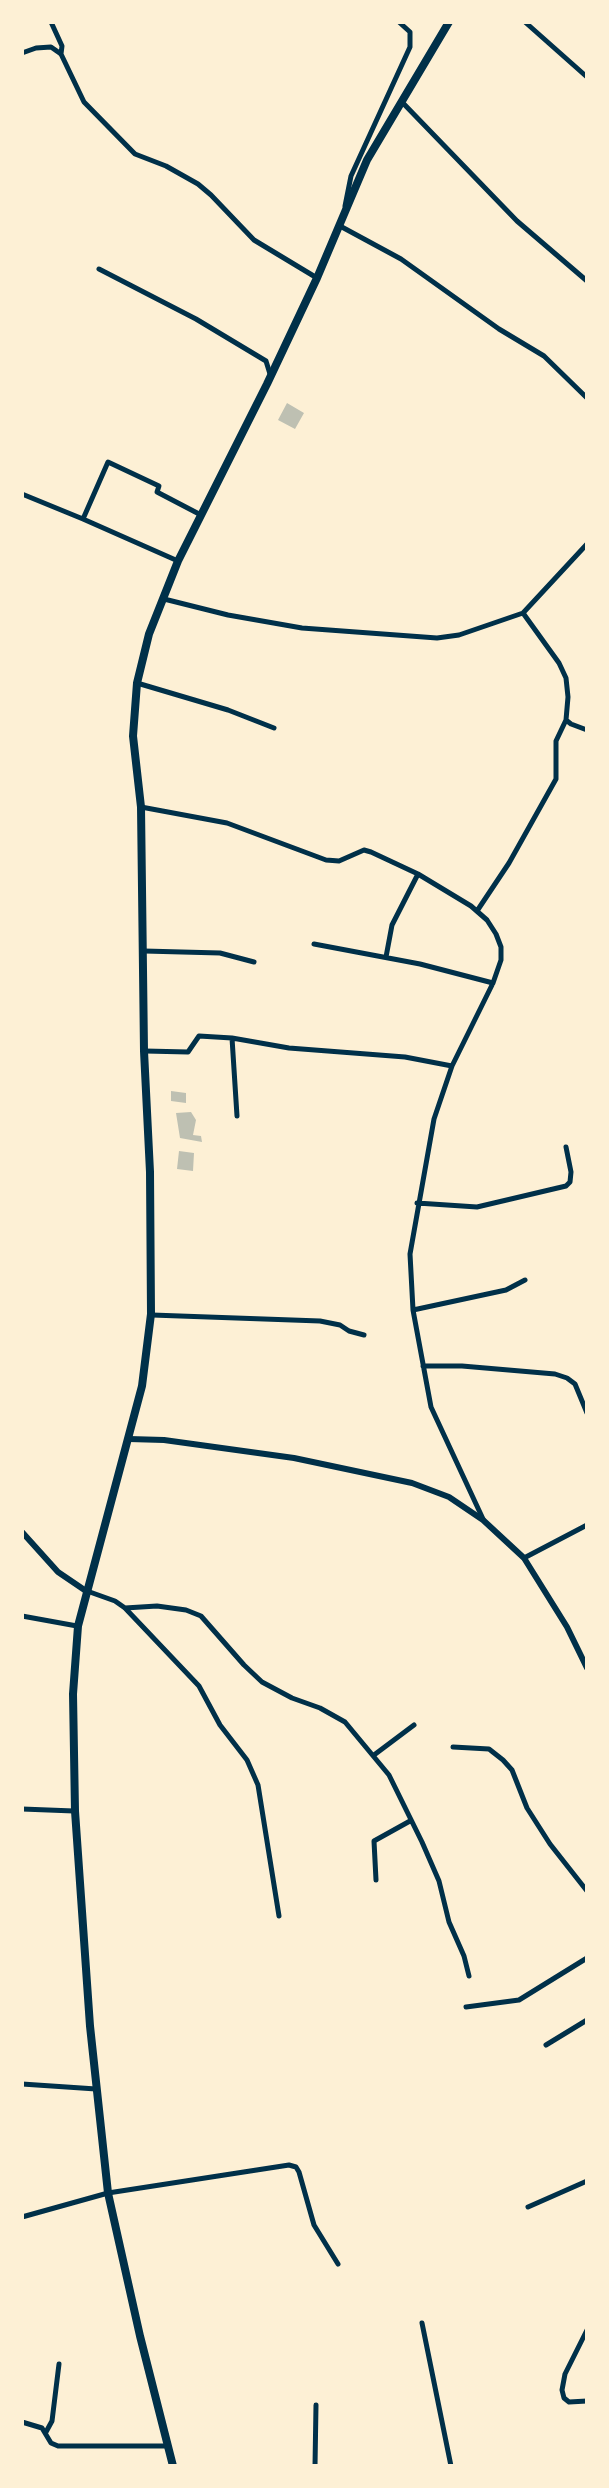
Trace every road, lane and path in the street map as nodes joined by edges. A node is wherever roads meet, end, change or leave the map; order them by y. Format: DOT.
graph roads {
  1 [pos="51,22"];
  2 [pos="399,22"];
  3 [pos="449,22"];
  4 [pos="525,22"];
  5 [pos="22,53"];
  6 [pos="61,54"];
  7 [pos="587,77"];
  8 [pos="401,100"];
  9 [pos="344,214"];
  10 [pos="339,226"];
  11 [pos="99,269"];
  12 [pos="317,278"];
  13 [pos="587,281"];
  14 [pos="271,375"];
  15 [pos="587,398"];
  16 [pos="22,494"];
  17 [pos="201,515"];
  18 [pos="83,519"];
  19 [pos="587,544"];
  20 [pos="178,561"];
  21 [pos="163,598"];
  22 [pos="523,613"];
  23 [pos="137,683"];
  24 [pos="566,720"];
  25 [pos="274,728"];
  26 [pos="587,730"];
  27 [pos="141,807"];
  28 [pos="418,874"];
  29 [pos="477,911"];
  30 [pos="314,944"];
  31 [pos="144,951"];
  32 [pos="386,957"];
  33 [pos="254,962"];
  34 [pos="493,983"];
  35 [pos="232,1038"];
  36 [pos="144,1051"];
  37 [pos="452,1066"];
  38 [pos="237,1116"];
  39 [pos="566,1147"];
  40 [pos="417,1203"];
  41 [pos="525,1280"];
  42 [pos="413,1310"];
  43 [pos="151,1314"];
  44 [pos="364,1335"];
  45 [pos="422,1366"];
  46 [pos="587,1413"];
  47 [pos="129,1439"];
  48 [pos="483,1520"];
  49 [pos="587,1525"];
  50 [pos="22,1532"];
  51 [pos="524,1558"];
  52 [pos="86,1591"];
  53 [pos="125,1608"];
  54 [pos="22,1616"];
  55 [pos="78,1626"];
  56 [pos="587,1668"];
  57 [pos="414,1725"];
  58 [pos="453,1747"];
  59 [pos="374,1755"];
  60 [pos="22,1809"];
  61 [pos="75,1811"];
  62 [pos="410,1821"];
  63 [pos="376,1880"];
  64 [pos="587,1891"];
  65 [pos="279,1916"];
  66 [pos="587,1958"];
  67 [pos="469,1976"];
  68 [pos="466,2007"];
  69 [pos="587,2020"];
  70 [pos="546,2045"];
  71 [pos="22,2084"];
  72 [pos="97,2089"];
  73 [pos="587,2181"];
  74 [pos="108,2193"];
  75 [pos="528,2207"];
  76 [pos="22,2217"];
  77 [pos="338,2264"];
  78 [pos="422,2323"];
  79 [pos="587,2330"];
  80 [pos="59,2364"];
  81 [pos="587,2401"];
  82 [pos="316,2405"];
  83 [pos="22,2422"];
  84 [pos="46,2432"];
  85 [pos="167,2446"];
  86 [pos="173,2466"];
  87 [pos="315,2466"];
  88 [pos="451,2466"];
  1 -- 6 [label="street"];
  2 -- 9 [label="street"];
  3 -- 8 [label="main road"];
  4 -- 7 [label="street"];
  5 -- 6 [label="street"];
  6 -- 12 [label="street"];
  8 -- 9 [label="main road"];
  8 -- 13 [label="street"];
  9 -- 10 [label="main road"];
  10 -- 12 [label="main road"];
  10 -- 15 [label="street"];
  11 -- 14 [label="street"];
  12 -- 14 [label="main road"];
  14 -- 17 [label="main road"];
  16 -- 18 [label="street"];
  17 -- 18 [label="street"];
  17 -- 20 [label="main road"];
  18 -- 20 [label="street"];
  19 -- 22 [label="street"];
  20 -- 21 [label="main road"];
  21 -- 22 [label="street"];
  21 -- 23 [label="main road"];
  22 -- 24 [label="street"];
  23 -- 25 [label="street"];
  23 -- 27 [label="main road"];
  24 -- 26 [label="street"];
  24 -- 29 [label="street"];
  27 -- 28 [label="street"];
  27 -- 31 [label="main road"];
  28 -- 29 [label="street"];
  28 -- 32 [label="street"];
  29 -- 34 [label="street"];
  30 -- 32 [label="street"];
  31 -- 33 [label="street"];
  31 -- 36 [label="main road"];
  32 -- 34 [label="street"];
  34 -- 37 [label="street"];
  35 -- 36 [label="street"];
  35 -- 37 [label="street"];
  35 -- 38 [label="street"];
  36 -- 43 [label="main road"];
  37 -- 40 [label="street"];
  39 -- 40 [label="street"];
  40 -- 42 [label="street"];
  41 -- 42 [label="street"];
  42 -- 45 [label="street"];
  43 -- 44 [label="street"];
  43 -- 47 [label="main road"];
  45 -- 46 [label="street"];
  45 -- 48 [label="street"];
  47 -- 48 [label="street"];
  47 -- 52 [label="main road"];
  48 -- 51 [label="street"];
  49 -- 51 [label="street"];
  50 -- 52 [label="street"];
  51 -- 56 [label="street"];
  52 -- 53 [label="street"];
  52 -- 55 [label="main road"];
  53 -- 59 [label="street"];
  53 -- 65 [label="street"];
  54 -- 55 [label="street"];
  55 -- 61 [label="main road"];
  57 -- 59 [label="street"];
  58 -- 64 [label="street"];
  59 -- 62 [label="street"];
  60 -- 61 [label="street"];
  61 -- 72 [label="main road"];
  62 -- 63 [label="street"];
  62 -- 67 [label="street"];
  66 -- 68 [label="street"];
  69 -- 70 [label="street"];
  71 -- 72 [label="street"];
  72 -- 74 [label="main road"];
  73 -- 75 [label="street"];
  74 -- 76 [label="street"];
  74 -- 77 [label="street"];
  74 -- 85 [label="main road"];
  78 -- 88 [label="street"];
  79 -- 81 [label="street"];
  80 -- 84 [label="street"];
  82 -- 87 [label="street"];
  83 -- 84 [label="street"];
  84 -- 85 [label="street"];
  85 -- 86 [label="main road"];
}
